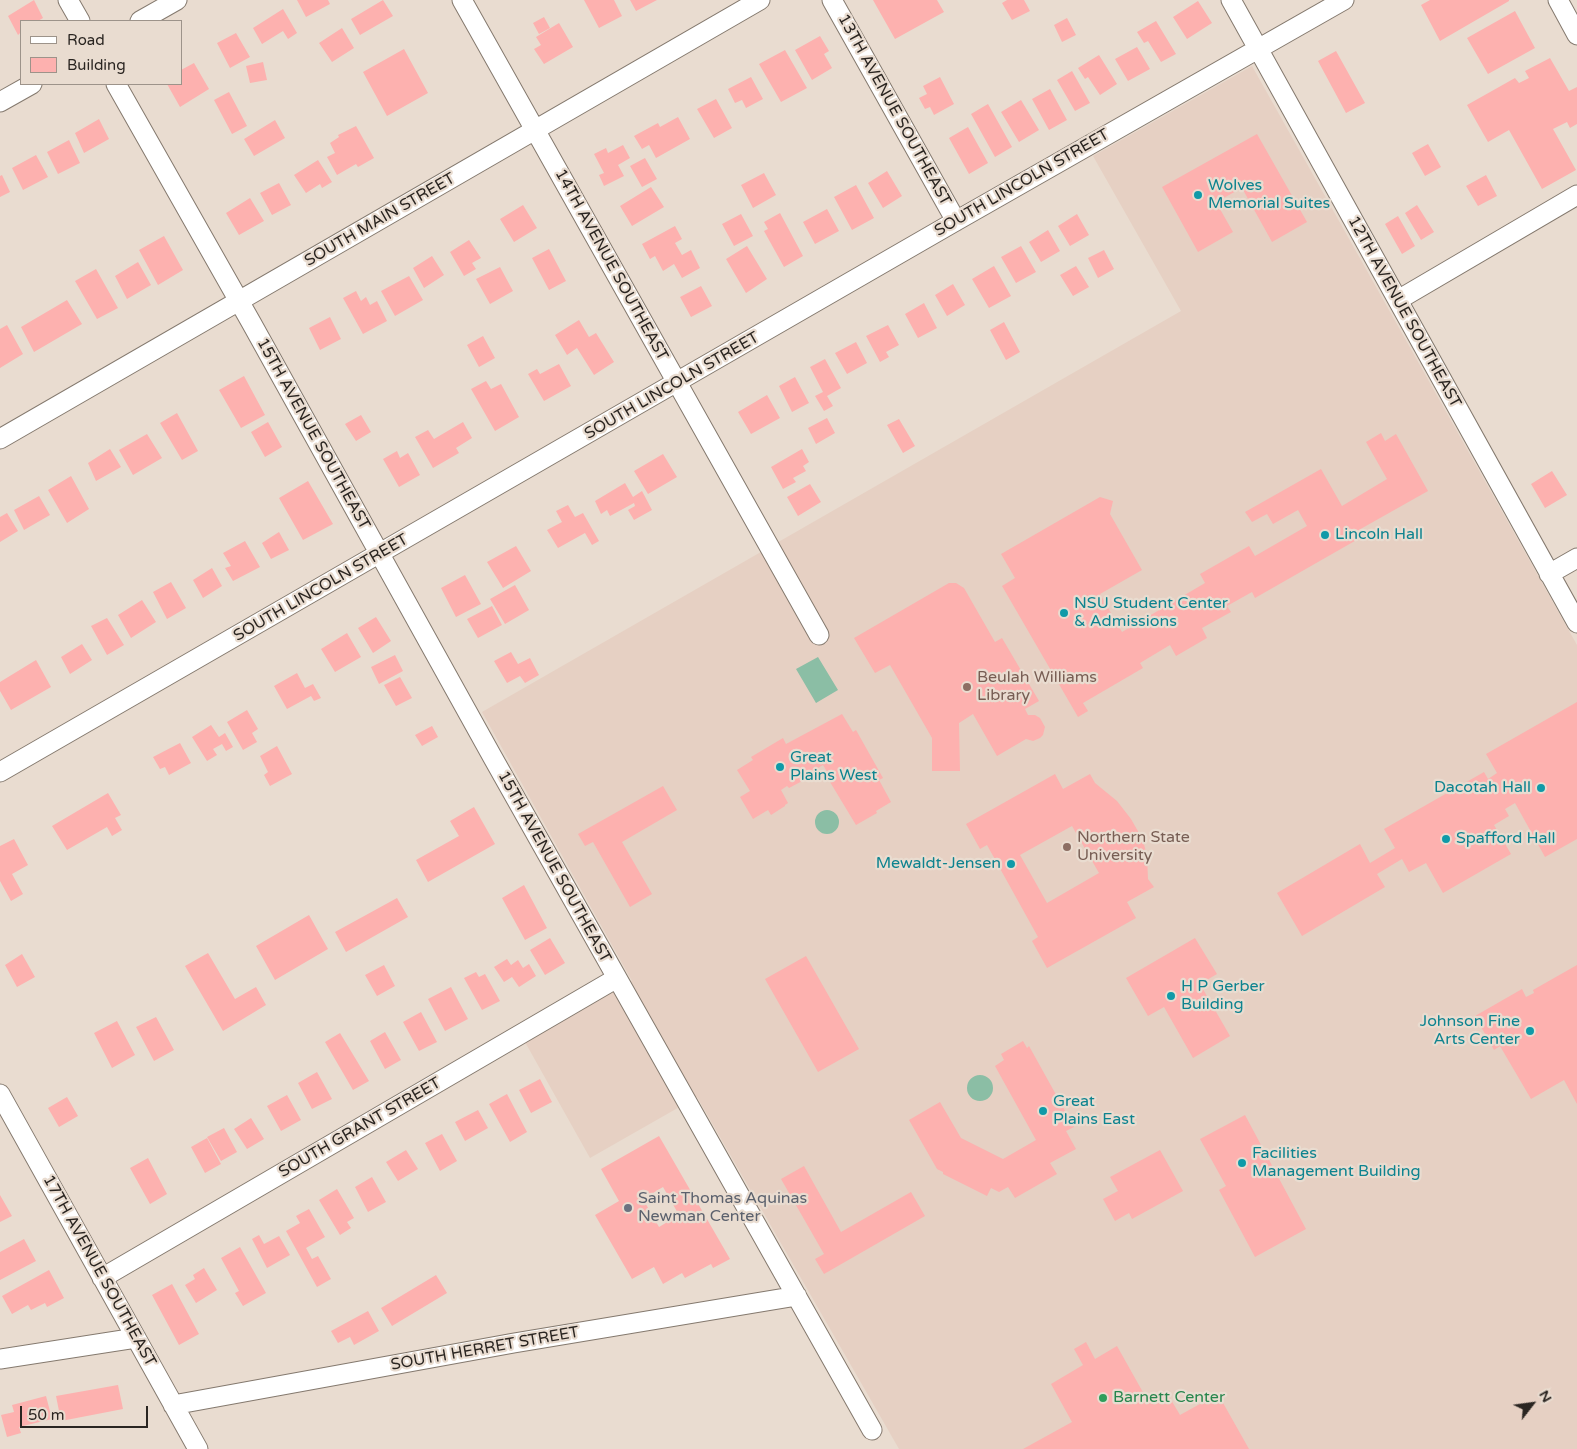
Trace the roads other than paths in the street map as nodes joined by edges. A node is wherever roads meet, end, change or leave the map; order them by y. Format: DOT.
graph roads {
  1 [pos="68,0"];
  2 [pos="177,0"];
  3 [pos="462,0"];
  4 [pos="760,0"];
  5 [pos="832,0"];
  6 [pos="1231,0"];
  7 [pos="1344,0"];
  8 [pos="1558,0"];
  9 [pos="79,20"];
  10 [pos="142,20"];
  11 [pos="1577,34"];
  12 [pos="1258,49"];
  13 [pos="30,85"];
  14 [pos="117,85"];
  15 [pos="0,102"];
  16 [pos="536,129"];
  17 [pos="1577,196"];
  18 [pos="956,221"];
  19 [pos="1398,300"];
  20 [pos="240,302"];
  21 [pos="676,383"];
  22 [pos="0,439"];
  23 [pos="380,554"];
  24 [pos="1577,558"];
  25 [pos="1549,574"];
  26 [pos="1577,623"];
  27 [pos="819,635"];
  28 [pos="0,772"];
  29 [pos="617,978"];
  30 [pos="0,1094"];
  31 [pos="102,1278"];
  32 [pos="797,1296"];
  33 [pos="136,1338"];
  34 [pos="0,1359"];
  35 [pos="173,1405"];
  36 [pos="872,1430"];
  37 [pos="198,1449"];
  1 -- 9 [label="street"];
  2 -- 10 [label="street"];
  3 -- 16 [label="street, 14TH AVENUE SOUTHEAST"];
  4 -- 16 [label="street, SOUTH MAIN STREET"];
  5 -- 18 [label="street, 13TH AVENUE SOUTHEAST"];
  6 -- 12 [label="street, 12TH AVENUE SOUTHEAST"];
  7 -- 12 [label="street, SOUTH LINCOLN STREET"];
  8 -- 11 [label="street"];
  12 -- 18 [label="street, SOUTH LINCOLN STREET"];
  12 -- 19 [label="street, 12TH AVENUE SOUTHEAST"];
  13 -- 15 [label="street"];
  14 -- 20 [label="street, 15TH AVENUE SOUTHEAST"];
  16 -- 20 [label="street, SOUTH MAIN STREET"];
  16 -- 21 [label="street, 14TH AVENUE SOUTHEAST"];
  17 -- 19 [label="street"];
  18 -- 21 [label="street, SOUTH LINCOLN STREET"];
  19 -- 25 [label="street, 12TH AVENUE SOUTHEAST"];
  20 -- 22 [label="street, SOUTH MAIN STREET"];
  20 -- 23 [label="street, 15TH AVENUE SOUTHEAST"];
  21 -- 23 [label="street, SOUTH LINCOLN STREET"];
  21 -- 27 [label="street, 14TH AVENUE SOUTHEAST"];
  23 -- 28 [label="street, SOUTH LINCOLN STREET"];
  23 -- 29 [label="street, 15TH AVENUE SOUTHEAST"];
  24 -- 25 [label="street"];
  25 -- 26 [label="street, 12TH AVENUE SOUTHEAST"];
  29 -- 31 [label="street, SOUTH GRANT STREET"];
  29 -- 32 [label="street, 15TH AVENUE SOUTHEAST"];
  30 -- 31 [label="street, 17TH AVENUE SOUTHEAST"];
  31 -- 33 [label="street, 17TH AVENUE SOUTHEAST"];
  32 -- 35 [label="street, SOUTH HERRET STREET"];
  32 -- 36 [label="street, 15TH AVENUE SOUTHEAST"];
  33 -- 34 [label="street"];
  33 -- 35 [label="street, 17TH AVENUE SOUTHEAST"];
  35 -- 37 [label="street, 17TH AVENUE SOUTHEAST"];
}
